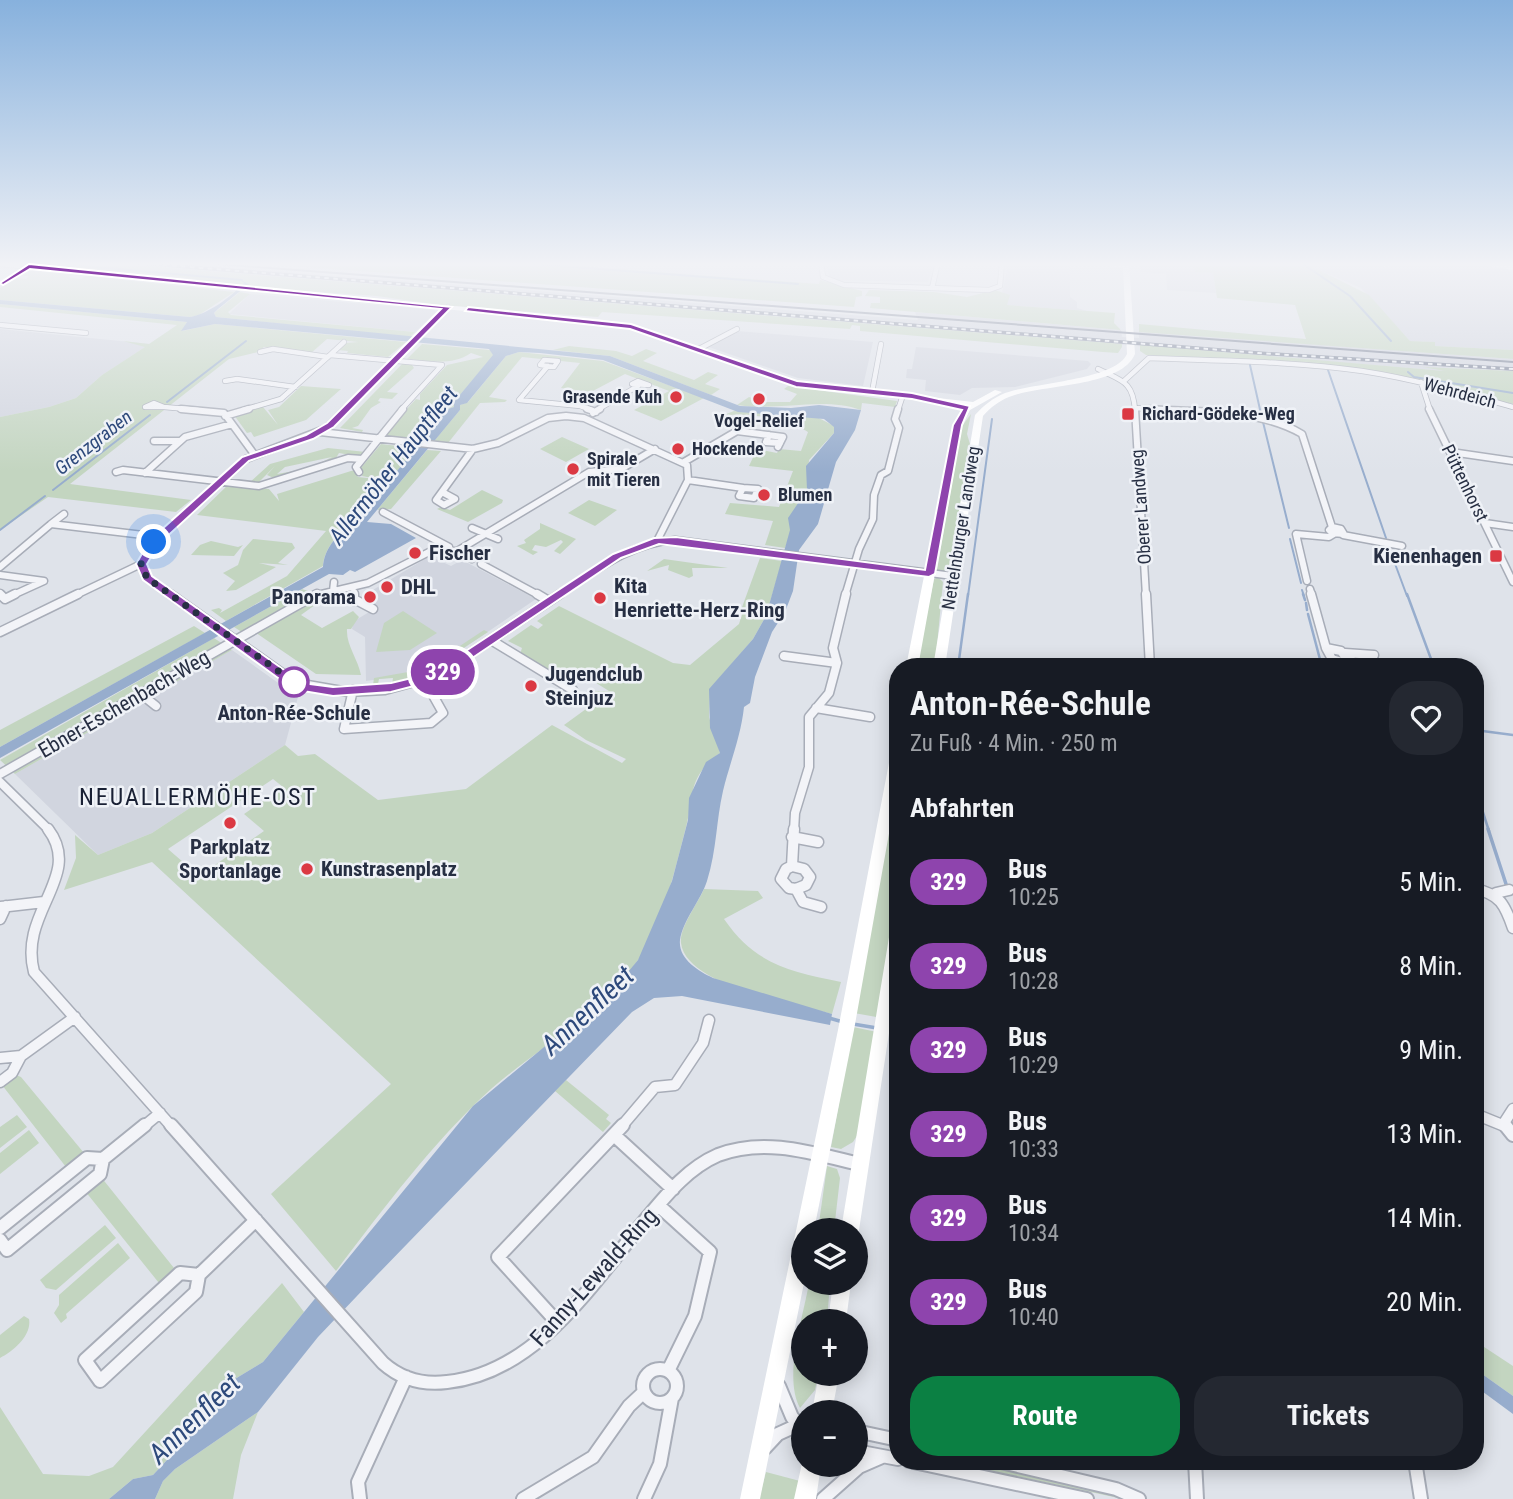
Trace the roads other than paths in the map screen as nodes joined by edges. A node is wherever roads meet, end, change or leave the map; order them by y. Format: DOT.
graph roads {
  1 [pos="75,332"];
  2 [pos="424,332"];
  3 [pos="640,332"];
  4 [pos="731,332"];
  5 [pos="1129,332"];
  6 [pos="86,333"];
  7 [pos="344,342"];
  8 [pos="881,344"];
  9 [pos="697,350"];
  10 [pos="1130,350"];
  11 [pos="260,352"];
  12 [pos="331,355"];
  13 [pos="396,360"];
  14 [pos="555,364"];
  15 [pos="1098,369"];
  16 [pos="1107,373"];
  17 [pos="225,381"];
  18 [pos="1124,381"];
  19 [pos="1421,382"];
  20 [pos="640,385"];
  21 [pos="295,387"];
  22 [pos="872,392"];
  23 [pos="908,396"];
  24 [pos="399,397"];
  25 [pos="416,397"];
  26 [pos="987,406"];
  27 [pos="164,407"];
  28 [pos="971,407"];
  29 [pos="1513,407"];
  30 [pos="1135,408"];
  31 [pos="596,412"];
  32 [pos="225,416"];
  33 [pos="584,418"];
  34 [pos="977,421"];
  35 [pos="232,424"];
  36 [pos="320,432"];
  37 [pos="378,439"];
  38 [pos="783,440"];
  39 [pos="155,441"];
  40 [pos="180,441"];
  41 [pos="473,449"];
  42 [pos="655,449"];
  43 [pos="1451,452"];
  44 [pos="254,454"];
  45 [pos="362,459"];
  46 [pos="684,461"];
  47 [pos="1513,461"];
  48 [pos="573,469"];
  49 [pos="116,472"];
  50 [pos="359,472"];
  51 [pos="145,473"];
  52 [pos="585,474"];
  53 [pos="594,476"];
  54 [pos="688,480"];
  55 [pos="221,481"];
  56 [pos="267,481"];
  57 [pos="732,489"];
  58 [pos="743,489"];
  59 [pos="274,491"];
  60 [pos="442,492"];
  61 [pos="758,492"];
  62 [pos="386,511"];
  63 [pos="64,514"];
  64 [pos="1485,523"];
  65 [pos="51,524"];
  66 [pos="1513,527"];
  67 [pos="472,528"];
  68 [pos="1333,531"];
  69 [pos="485,533"];
  70 [pos="160,537"];
  71 [pos="498,539"];
  72 [pos="657,541"];
  73 [pos="1402,546"];
  74 [pos="449,547"];
  75 [pos="457,551"];
  76 [pos="472,559"];
  77 [pos="141,564"];
  78 [pos="481,564"];
  79 [pos="855,564"];
  80 [pos="0,567"];
  81 [pos="929,574"];
  82 [pos="0,575"];
  83 [pos="953,576"];
  84 [pos="52,577"];
  85 [pos="381,577"];
  86 [pos="334,582"];
  87 [pos="1513,582"];
  88 [pos="30,583"];
  89 [pos="369,583"];
  90 [pos="391,583"];
  91 [pos="333,591"];
  92 [pos="0,594"];
  93 [pos="349,597"];
  94 [pos="547,600"];
  95 [pos="373,609"];
  96 [pos="0,632"];
  97 [pos="234,639"];
  98 [pos="491,640"];
  99 [pos="1374,655"];
  100 [pos="784,656"];
  101 [pos="1346,656"];
  102 [pos="914,658"];
  103 [pos="940,658"];
  104 [pos="1149,658"];
  105 [pos="1331,658"];
  106 [pos="1349,658"];
  107 [pos="837,663"];
  108 [pos="425,681"];
  109 [pos="353,690"];
  110 [pos="573,690"];
  111 [pos="141,694"];
  112 [pos="156,706"];
  113 [pos="816,708"];
  114 [pos="870,717"];
  115 [pos="0,774"];
  116 [pos="0,782"];
  117 [pos="889,797"];
  118 [pos="792,836"];
  119 [pos="818,842"];
  120 [pos="792,866"];
  121 [pos="796,889"];
  122 [pos="1508,890"];
  123 [pos="1484,891"];
  124 [pos="1496,893"];
  125 [pos="44,902"];
  126 [pos="3,907"];
  127 [pos="821,908"];
  128 [pos="0,919"];
  129 [pos="1513,928"];
  130 [pos="889,981"];
  131 [pos="75,1017"];
  132 [pos="709,1020"];
  133 [pos="20,1056"];
  134 [pos="0,1058"];
  135 [pos="0,1082"];
  136 [pos="1513,1109"];
  137 [pos="160,1113"];
  138 [pos="1484,1116"];
  139 [pos="1504,1122"];
  140 [pos="614,1135"];
  141 [pos="1513,1135"];
  142 [pos="820,1155"];
  143 [pos="103,1159"];
  144 [pos="859,1164"];
  145 [pos="673,1189"];
  146 [pos="658,1205"];
  147 [pos="852,1218"];
  148 [pos="257,1220"];
  149 [pos="0,1228"];
  150 [pos="0,1240"];
  151 [pos="199,1275"];
  152 [pos="557,1322"];
  153 [pos="669,1369"];
  154 [pos="776,1370"];
  155 [pos="406,1377"];
  156 [pos="644,1392"];
  157 [pos="672,1398"];
  158 [pos="791,1410"];
  159 [pos="791,1429"];
  160 [pos="868,1434"];
  161 [pos="889,1438"];
  162 [pos="868,1454"];
  163 [pos="759,1455"];
  164 [pos="883,1457"];
  165 [pos="889,1458"];
  166 [pos="951,1470"];
  167 [pos="1035,1470"];
  168 [pos="1195,1470"];
  169 [pos="1416,1470"];
  170 [pos="809,1477"];
  171 [pos="360,1499"];
  172 [pos="523,1499"];
  173 [pos="644,1499"];
  174 [pos="750,1499"];
  175 [pos="805,1499"];
  176 [pos="823,1499"];
  177 [pos="1087,1499"];
  178 [pos="1139,1499"];
  179 [pos="1197,1499"];
  180 [pos="1421,1499"];
  1 -- 6 [label="street"];
  2 -- 13 [label="street"];
  3 -- 9 [label="street"];
  4 -- 9 [label="street"];
  5 -- 10 [label="main road"];
  7 -- 12 [label="street"];
  8 -- 22 [label="street"];
  9 -- 22 [label="main road"];
  10 -- 15 [label="street"];
  10 -- 16 [label="main road"];
  11 -- 12 [label="street"];
  12 -- 13 [label="street"];
  12 -- 21 [label="street"];
  13 -- 25 [label="street"];
  13 -- 36 [label="street"];
  14 -- 14 [label="street"];
  14 -- 31 [label="street"];
  15 -- 16 [label="street"];
  15 -- 28 [label="main road"];
  16 -- 18 [label="street"];
  16 -- 26 [label="main road"];
  17 -- 21 [label="street"];
  18 -- 19 [label="street, Wehrdeich"];
  18 -- 30 [label="street, Oberer Landweg"];
  19 -- 29 [label="street, Wehrdeich"];
  19 -- 43 [label="street, Püttenhorst"];
  20 -- 31 [label="street"];
  21 -- 32 [label="street"];
  22 -- 23 [label="main road"];
  23 -- 28 [label="main road"];
  23 -- 79 [label="street"];
  24 -- 25 [label="street"];
  25 -- 37 [label="street"];
  26 -- 28 [label="main road"];
  26 -- 34 [label="main road, Nettelnburger Landweg"];
  27 -- 32 [label="street"];
  28 -- 34 [label="main road"];
  28 -- 81 [label="main road, Nettelnburger Landweg"];
  30 -- 68 [label="street"];
  30 -- 104 [label="street, Oberer Landweg"];
  31 -- 33 [label="street"];
  32 -- 35 [label="street"];
  33 -- 41 [label="street"];
  33 -- 42 [label="street"];
  34 -- 83 [label="main road, Nettelnburger Landweg"];
  35 -- 40 [label="street"];
  35 -- 44 [label="street"];
  36 -- 37 [label="street"];
  36 -- 44 [label="street"];
  37 -- 41 [label="street"];
  37 -- 45 [label="street"];
  38 -- 46 [label="street"];
  39 -- 40 [label="street"];
  40 -- 51 [label="street"];
  41 -- 60 [label="street"];
  42 -- 46 [label="street"];
  42 -- 52 [label="street"];
  43 -- 47 [label="street"];
  43 -- 64 [label="street, Püttenhorst"];
  44 -- 55 [label="street"];
  45 -- 50 [label="street"];
  45 -- 56 [label="street"];
  46 -- 54 [label="street"];
  48 -- 52 [label="street"];
  49 -- 51 [label="street"];
  51 -- 55 [label="street"];
  52 -- 53 [label="street"];
  52 -- 69 [label="street"];
  54 -- 58 [label="street"];
  54 -- 72 [label="street"];
  55 -- 56 [label="street"];
  55 -- 70 [label="street"];
  56 -- 59 [label="street"];
  57 -- 58 [label="street"];
  58 -- 61 [label="street"];
  62 -- 74 [label="street"];
  63 -- 65 [label="street"];
  64 -- 66 [label="street"];
  64 -- 87 [label="street, Püttenhorst"];
  65 -- 70 [label="street"];
  65 -- 80 [label="street"];
  67 -- 69 [label="street"];
  68 -- 73 [label="street"];
  68 -- 105 [label="street"];
  69 -- 71 [label="street"];
  69 -- 75 [label="street"];
  70 -- 77 [label="street"];
  72 -- 79 [label="street"];
  72 -- 98 [label="street"];
  74 -- 75 [label="street"];
  74 -- 85 [label="street"];
  75 -- 76 [label="street"];
  77 -- 96 [label="street"];
  77 -- 97 [label="street"];
  78 -- 94 [label="street"];
  79 -- 81 [label="street"];
  79 -- 107 [label="street"];
  81 -- 83 [label="street"];
  81 -- 102 [label="main road, Nettelnburger Landweg"];
  82 -- 88 [label="street"];
  83 -- 103 [label="main road, Nettelnburger Landweg"];
  84 -- 88 [label="street"];
  85 -- 89 [label="street"];
  85 -- 90 [label="street"];
  86 -- 91 [label="street"];
  88 -- 92 [label="street"];
  89 -- 91 [label="street, Ebner-Eschenbach-Weg"];
  89 -- 93 [label="street"];
  91 -- 93 [label="street"];
  91 -- 97 [label="street, Ebner-Eschenbach-Weg"];
  93 -- 95 [label="street"];
  97 -- 109 [label="street"];
  97 -- 111 [label="street, Ebner-Eschenbach-Weg"];
  98 -- 108 [label="street"];
  98 -- 110 [label="street"];
  99 -- 101 [label="street"];
  100 -- 107 [label="street"];
  101 -- 106 [label="street"];
  107 -- 113 [label="street"];
  108 -- 109 [label="street"];
  108 -- 109 [label="street"];
  111 -- 112 [label="street"];
  111 -- 115 [label="street, Ebner-Eschenbach-Weg"];
  113 -- 114 [label="street"];
  113 -- 118 [label="street"];
  116 -- 125 [label="street, Fanny-Lewald-Ring"];
  117 -- 142 [label="main road"];
  118 -- 119 [label="street"];
  118 -- 120 [label="street"];
  120 -- 121 [label="street"];
  120 -- 121 [label="street"];
  121 -- 127 [label="street"];
  122 -- 124 [label="street"];
  123 -- 124 [label="street"];
  124 -- 129 [label="street"];
  125 -- 126 [label="street"];
  125 -- 131 [label="street, Fanny-Lewald-Ring"];
  126 -- 128 [label="street"];
  130 -- 144 [label="main road"];
  131 -- 133 [label="street"];
  131 -- 137 [label="street, Fanny-Lewald-Ring"];
  132 -- 140 [label="street"];
  133 -- 134 [label="street"];
  133 -- 135 [label="street"];
  136 -- 139 [label="street"];
  137 -- 143 [label="street"];
  137 -- 148 [label="street, Fanny-Lewald-Ring"];
  138 -- 139 [label="street"];
  139 -- 141 [label="street"];
  140 -- 145 [label="street"];
  140 -- 152 [label="street"];
  142 -- 144 [label="street"];
  142 -- 145 [label="street, Fanny-Lewald-Ring"];
  142 -- 154 [label="street"];
  143 -- 149 [label="street"];
  143 -- 150 [label="street"];
  144 -- 147 [label="main road"];
  145 -- 146 [label="street, Fanny-Lewald-Ring"];
  146 -- 152 [label="street, Fanny-Lewald-Ring"];
  146 -- 153 [label="street"];
  148 -- 151 [label="street"];
  148 -- 155 [label="street, Fanny-Lewald-Ring"];
  151 -- 151 [label="street"];
  152 -- 155 [label="street, Fanny-Lewald-Ring"];
  153 -- 156 [label="street"];
  153 -- 157 [label="street"];
  154 -- 158 [label="street"];
  154 -- 163 [label="main road"];
  155 -- 171 [label="street"];
  156 -- 157 [label="street"];
  156 -- 172 [label="street"];
  157 -- 173 [label="street"];
  159 -- 163 [label="street"];
  160 -- 161 [label="street"];
  162 -- 164 [label="street"];
  163 -- 174 [label="main road"];
  164 -- 165 [label="street"];
  164 -- 176 [label="street"];
  166 -- 177 [label="street"];
  167 -- 178 [label="street"];
  168 -- 179 [label="street"];
  169 -- 180 [label="street"];
  170 -- 175 [label="main road"];
}
